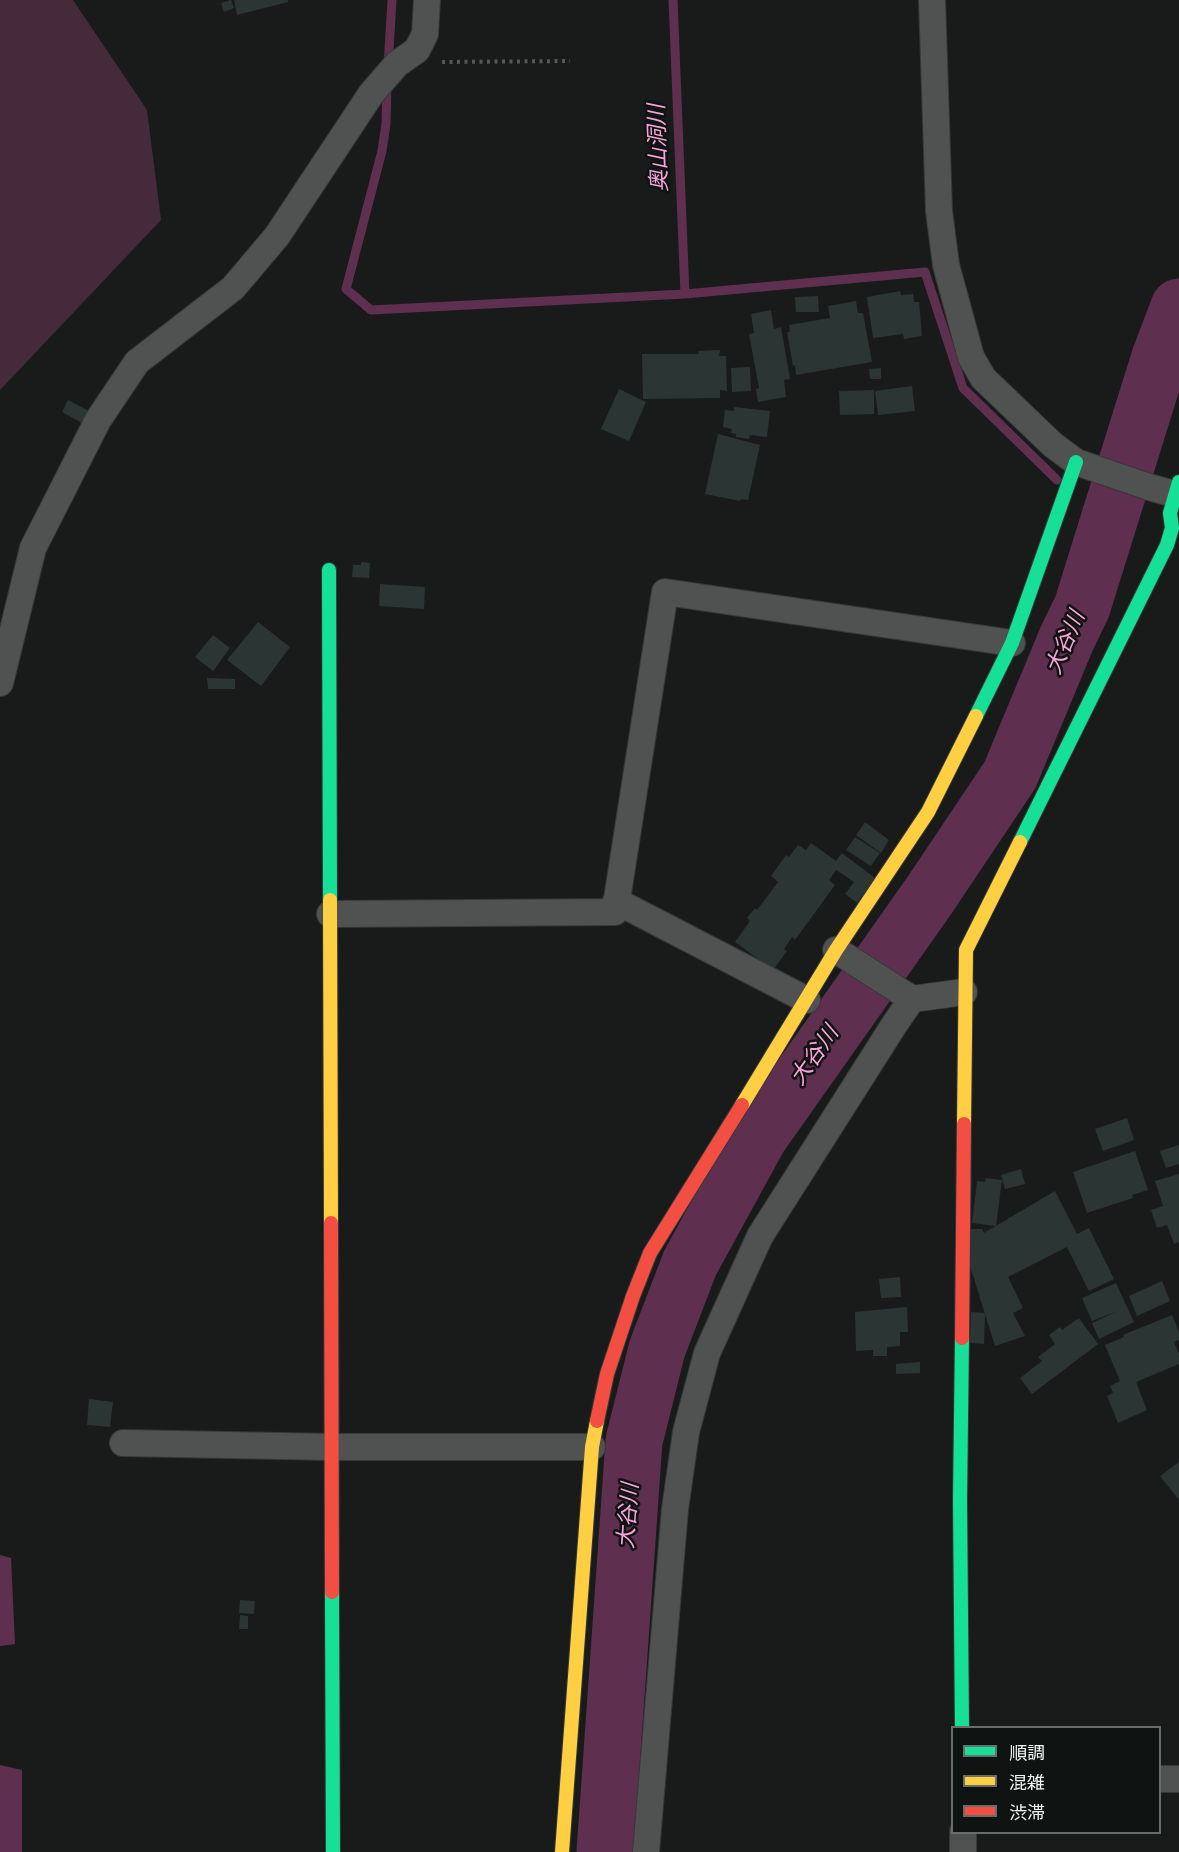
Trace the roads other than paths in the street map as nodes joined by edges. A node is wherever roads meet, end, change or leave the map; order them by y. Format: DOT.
graph roads {
  1 [pos="427,0"];
  2 [pos="932,0"];
  3 [pos="1076,462"];
  4 [pos="1177,488"];
  5 [pos="329,570"];
  6 [pos="1012,644"];
  7 [pos="0,683"];
  8 [pos="616,901"];
  9 [pos="330,914"];
  10 [pos="836,950"];
  11 [pos="964,992"];
  12 [pos="912,999"];
  13 [pos="807,1000"];
  14 [pos="123,1443"];
  15 [pos="332,1447"];
  16 [pos="592,1447"];
  17 [pos="962,1726"];
  18 [pos="1161,1779"];
  19 [pos="1179,1779"];
  20 [pos="963,1834"];
  21 [pos="333,1852"];
  22 [pos="562,1852"];
  23 [pos="646,1852"];
  24 [pos="963,1852"];
  1 -- 7 [label="street"];
  2 -- 3 [label="street"];
  3 -- 4 [label="street"];
  3 -- 6 [label="street"];
  4 -- 11 [label="street"];
  5 -- 9 [label="street"];
  6 -- 8 [label="street"];
  6 -- 10 [label="street"];
  8 -- 9 [label="street"];
  8 -- 13 [label="street"];
  9 -- 15 [label="street"];
  10 -- 12 [label="street"];
  10 -- 13 [label="street"];
  11 -- 12 [label="street"];
  11 -- 17 [label="street"];
  12 -- 23 [label="street"];
  13 -- 16 [label="street"];
  14 -- 15 [label="street"];
  15 -- 16 [label="street"];
  15 -- 21 [label="street"];
  16 -- 22 [label="street"];
  18 -- 19 [label="street"];
  20 -- 24 [label="street"];
}
